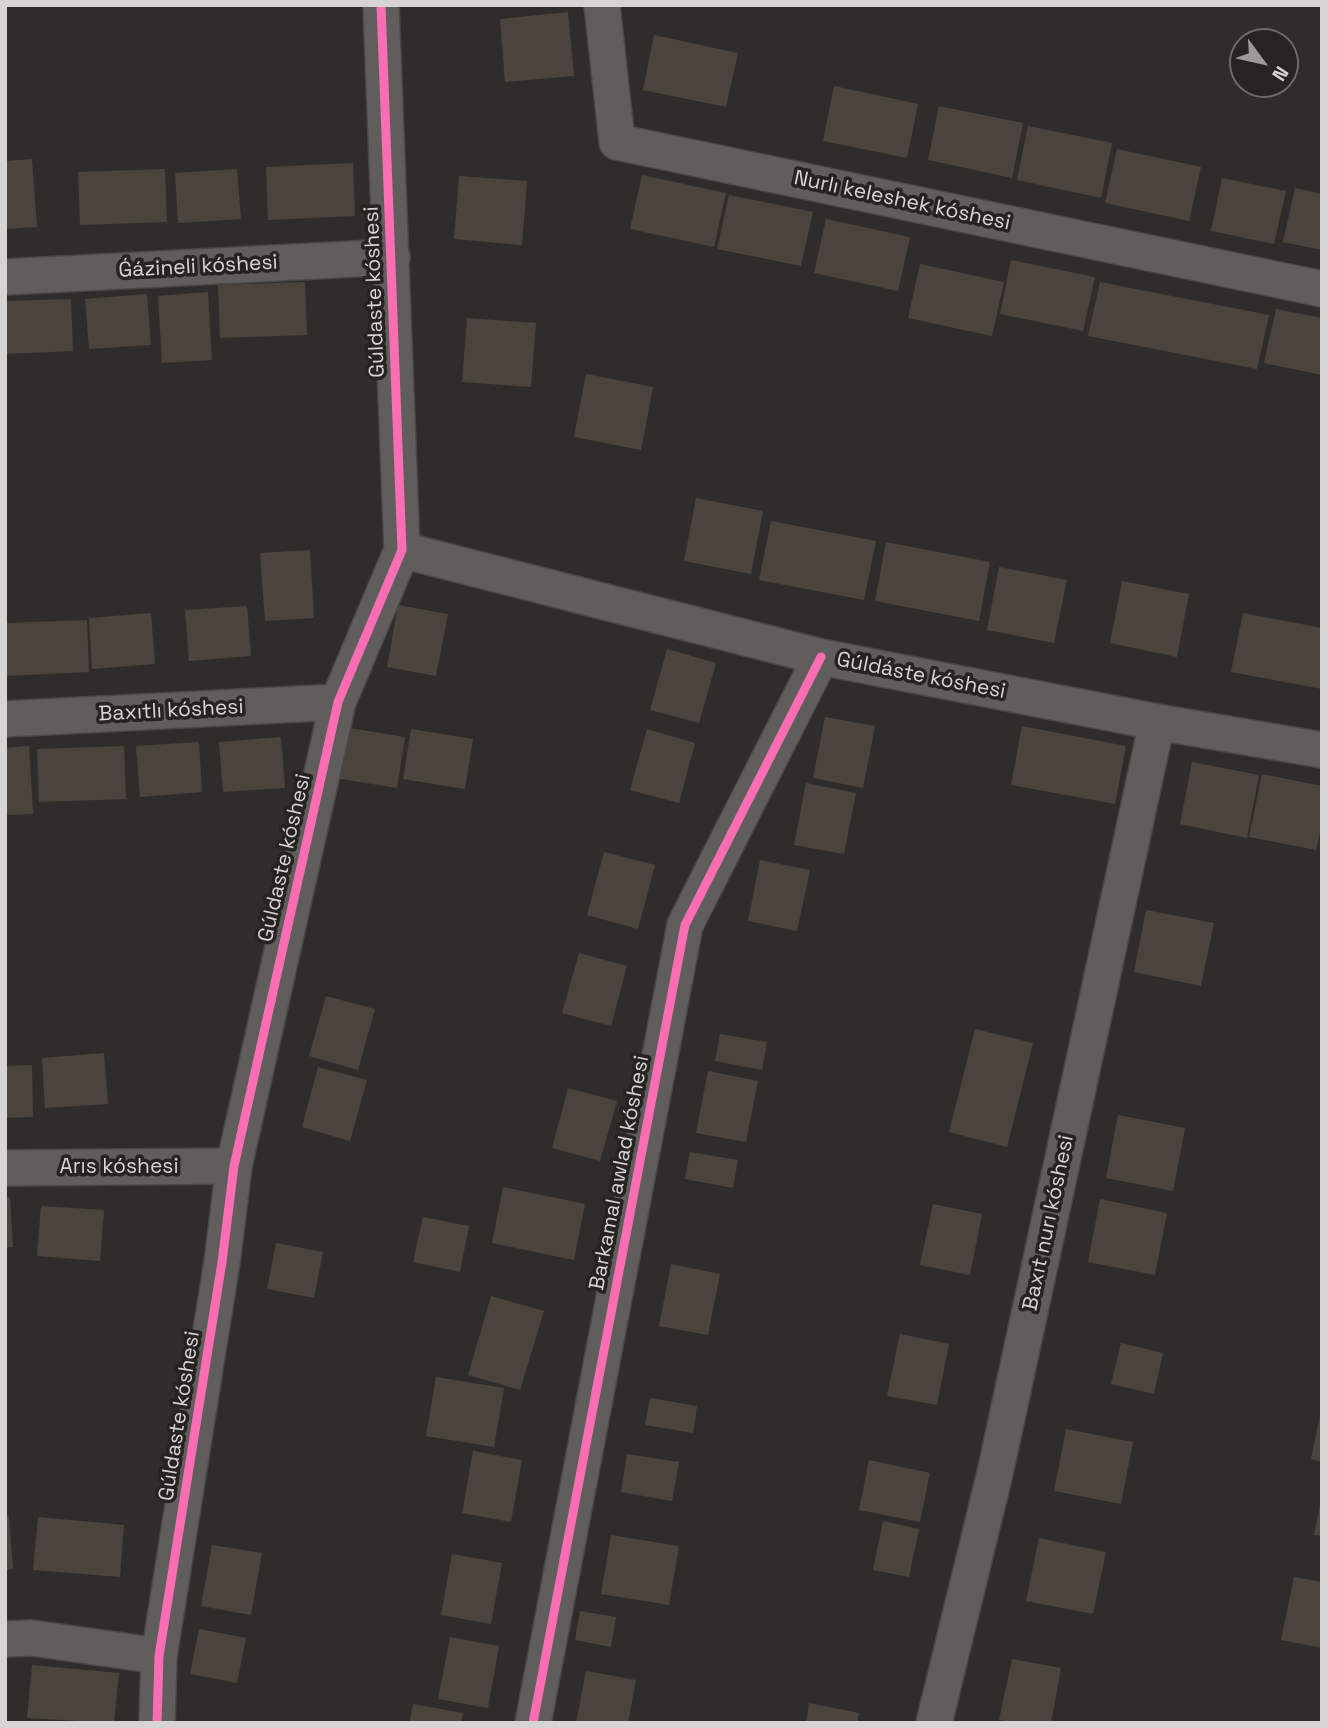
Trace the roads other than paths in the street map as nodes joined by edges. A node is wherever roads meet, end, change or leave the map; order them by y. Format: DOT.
graph roads {
  1 [pos="382,5"];
  2 [pos="602,5"];
  3 [pos="392,257"];
  4 [pos="5,277"];
  5 [pos="1322,289"];
  6 [pos="402,550"];
  7 [pos="821,657"];
  8 [pos="338,702"];
  9 [pos="5,719"];
  10 [pos="1157,722"];
  11 [pos="1322,750"];
  12 [pos="234,1166"];
  13 [pos="5,1168"];
  14 [pos="5,1639"];
  15 [pos="159,1656"];
  16 [pos="157,1723"];
  17 [pos="533,1723"];
  18 [pos="934,1723"];
  1 -- 3 [label="street, Gúldaste kóshesi"];
  2 -- 5 [label="street, Nurlı keleshek kóshesi"];
  3 -- 4 [label="street, Ǵázineli kóshesi"];
  3 -- 6 [label="street, Gúldaste kóshesi"];
  6 -- 7 [label="street, Gúldáste kóshesi"];
  6 -- 8 [label="street, Gúldaste kóshesi"];
  7 -- 10 [label="street, Gúldáste kóshesi"];
  7 -- 17 [label="street, Barkamal awlad kóshesi"];
  8 -- 9 [label="street, Baxıtlı kóshesi"];
  8 -- 12 [label="street, Gúldaste kóshesi"];
  10 -- 11 [label="street, Gúldáste kóshesi"];
  10 -- 18 [label="street, Baxıt nurı kóshesi"];
  12 -- 13 [label="street, Arıs kóshesi"];
  12 -- 15 [label="street, Gúldaste kóshesi"];
  14 -- 15 [label="street"];
  15 -- 16 [label="street, Gúldaste kóshesi"];
}
